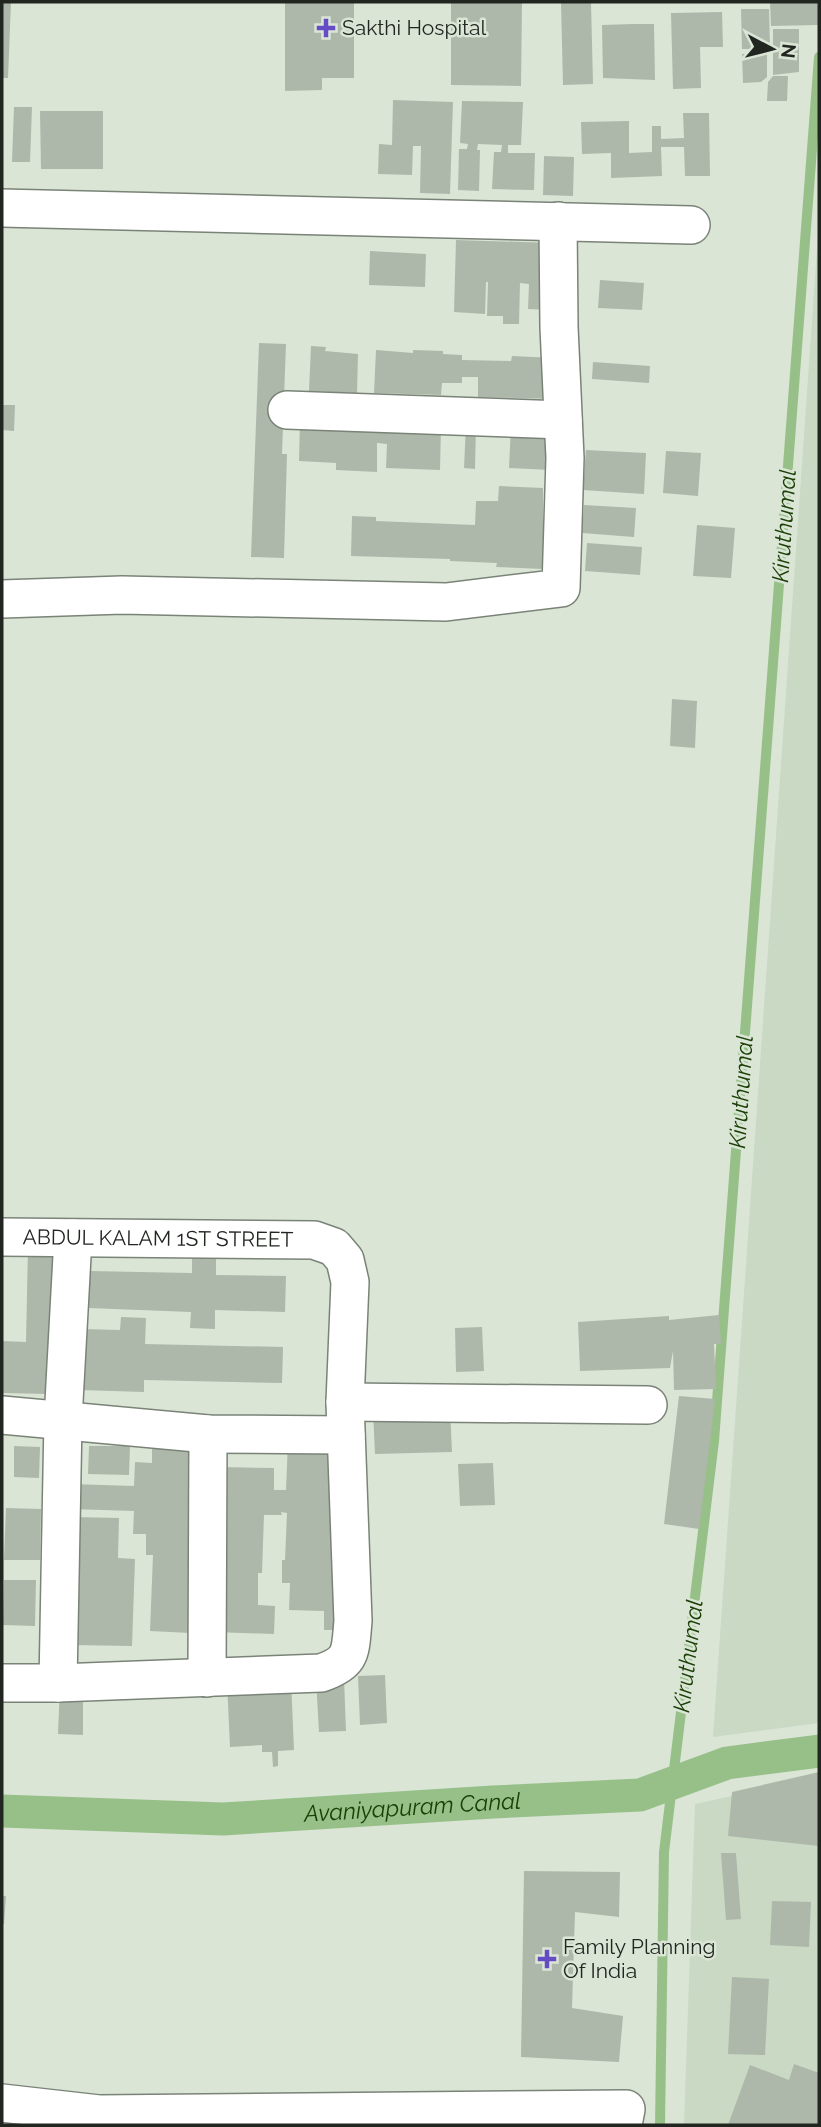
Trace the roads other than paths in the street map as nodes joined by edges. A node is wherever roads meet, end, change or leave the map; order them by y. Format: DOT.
graph roads {
  1 [pos="2,208"];
  2 [pos="558,221"];
  3 [pos="691,225"];
  4 [pos="287,410"];
  5 [pos="563,420"];
  6 [pos="2,599"];
  7 [pos="2,1237"];
  8 [pos="73,1238"];
  9 [pos="648,1405"];
  10 [pos="2,1415"];
  11 [pos="346,1419"];
  12 [pos="63,1420"];
  13 [pos="208,1434"];
  14 [pos="207,1678"];
  15 [pos="2,1683"];
  16 [pos="58,1683"];
  17 [pos="2,2103"];
  18 [pos="98,2119"];
  19 [pos="623,2125"];
  1 -- 2 [label="street"];
  2 -- 3 [label="street"];
  2 -- 5 [label="street"];
  4 -- 5 [label="street"];
  5 -- 6 [label="street"];
  7 -- 8 [label="street, ABDUL KALAM 1ST STREET"];
  8 -- 11 [label="street, ABDUL KALAM 1ST STREET"];
  8 -- 12 [label="street"];
  9 -- 11 [label="street"];
  10 -- 12 [label="street"];
  11 -- 13 [label="street"];
  11 -- 14 [label="street"];
  12 -- 13 [label="street"];
  12 -- 16 [label="street"];
  13 -- 14 [label="street"];
  14 -- 16 [label="street"];
  15 -- 16 [label="street"];
  17 -- 18 [label="street"];
  18 -- 19 [label="street"];
}
